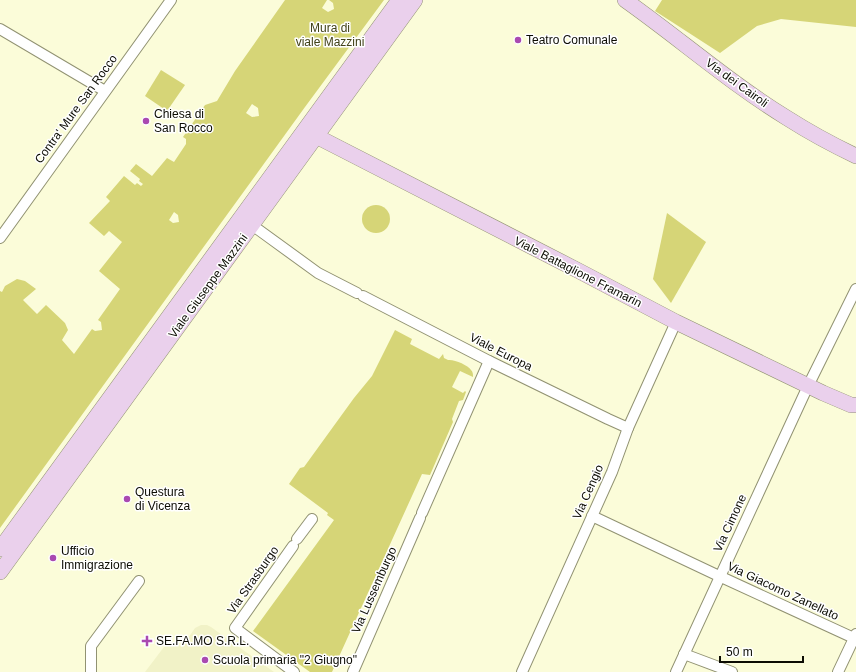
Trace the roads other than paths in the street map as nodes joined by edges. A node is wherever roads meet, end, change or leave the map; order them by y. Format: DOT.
graph roads {
  1 [pos="171,0"];
  2 [pos="399,0"];
  3 [pos="415,0"];
  4 [pos="634,3"];
  5 [pos="0,29"];
  6 [pos="105,91"];
  7 [pos="311,133"];
  8 [pos="856,156"];
  9 [pos="252,225"];
  10 [pos="1,234"];
  11 [pos="856,289"];
  12 [pos="676,322"];
  13 [pos="489,361"];
  14 [pos="808,386"];
  15 [pos="856,406"];
  16 [pos="628,428"];
  17 [pos="592,516"];
  18 [pos="312,518"];
  19 [pos="0,549"];
  20 [pos="0,572"];
  21 [pos="719,576"];
  22 [pos="139,581"];
  23 [pos="855,637"];
  24 [pos="684,654"];
  25 [pos="91,672"];
  26 [pos="294,672"];
  27 [pos="353,672"];
  28 [pos="522,672"];
  29 [pos="676,672"];
  30 [pos="732,672"];
  31 [pos="838,672"];
  1 -- 6 [label="street, Contra' Mure San Rocco"];
  2 -- 7 [label="main road, Viale Giuseppe Mazzini"];
  3 -- 7 [label="main road, Viale Giuseppe Mazzini"];
  4 -- 8 [label="main road, Via dei Cairoli"];
  5 -- 6 [label="street"];
  6 -- 10 [label="street, Contra' Mure San Rocco"];
  7 -- 9 [label="main road, Viale Giuseppe Mazzini"];
  7 -- 12 [label="main road, Viale Battaglione Framarin"];
  7 -- 19 [label="main road, Viale Giuseppe Mazzini"];
  9 -- 13 [label="street, Viale Europa"];
  9 -- 20 [label="main road, Viale Giuseppe Mazzini"];
  11 -- 14 [label="street, Via Cimone"];
  12 -- 14 [label="main road, Viale Battaglione Framarin"];
  12 -- 16 [label="street, Via Cengio"];
  13 -- 16 [label="street, Viale Europa"];
  13 -- 27 [label="street, Via Lussemburgo"];
  14 -- 15 [label="main road, Viale Battaglione Framarin"];
  14 -- 21 [label="street, Via Cimone"];
  16 -- 17 [label="street, Via Cengio"];
  17 -- 21 [label="street, Via Giacomo Zanellato"];
  17 -- 28 [label="street, Via Cengio"];
  18 -- 26 [label="street, Via Strasburgo"];
  21 -- 23 [label="street, Via Giacomo Zanellato"];
  21 -- 24 [label="street, Via Cimone"];
  22 -- 25 [label="street"];
  23 -- 31 [label="street"];
  24 -- 29 [label="street, Via Cimone"];
  24 -- 30 [label="street"];
}
